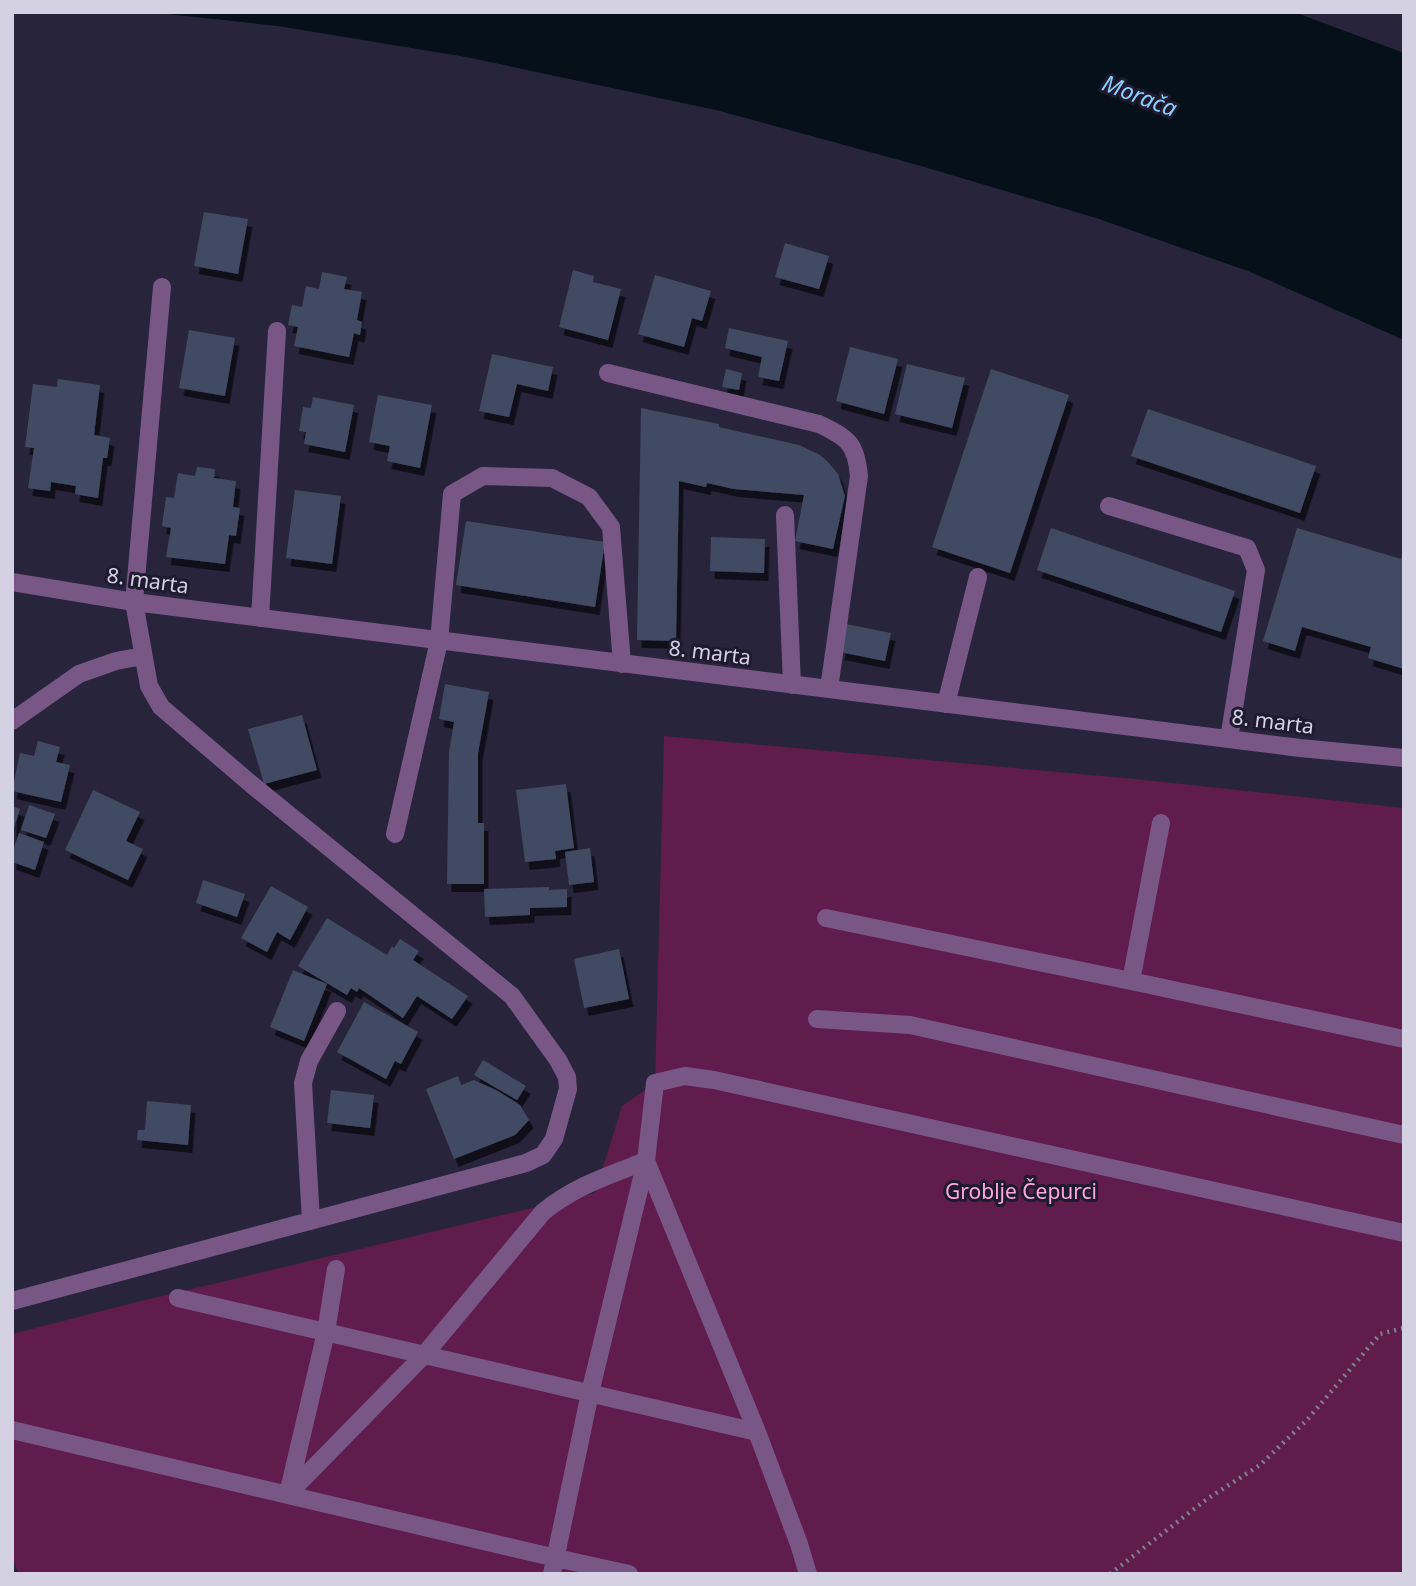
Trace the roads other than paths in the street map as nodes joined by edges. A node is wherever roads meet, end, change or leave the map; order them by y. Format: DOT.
graph roads {
  1 [pos="162,288"];
  2 [pos="277,331"];
  3 [pos="608,373"];
  4 [pos="1108,506"];
  5 [pos="785,515"];
  6 [pos="978,577"];
  7 [pos="12,582"];
  8 [pos="134,602"];
  9 [pos="260,618"];
  10 [pos="439,641"];
  11 [pos="143,656"];
  12 [pos="622,664"];
  13 [pos="792,685"];
  14 [pos="830,689"];
  15 [pos="946,704"];
  16 [pos="12,720"];
  17 [pos="1229,739"];
  18 [pos="1404,758"];
  19 [pos="1161,823"];
  20 [pos="395,834"];
  21 [pos="826,918"];
  22 [pos="1131,981"];
  23 [pos="337,1011"];
  24 [pos="817,1019"];
  25 [pos="1404,1039"];
  26 [pos="1404,1135"];
  27 [pos="646,1161"];
  28 [pos="311,1221"];
  29 [pos="1404,1233"];
  30 [pos="336,1269"];
  31 [pos="178,1298"];
  32 [pos="12,1301"];
  33 [pos="326,1332"];
  34 [pos="424,1355"];
  35 [pos="590,1393"];
  36 [pos="12,1430"];
  37 [pos="757,1432"];
  38 [pos="288,1494"];
  39 [pos="554,1566"];
  40 [pos="629,1574"];
  41 [pos="807,1574"];
  1 -- 8 [label="street"];
  2 -- 9 [label="street"];
  3 -- 14 [label="street"];
  4 -- 17 [label="street"];
  5 -- 13 [label="street"];
  6 -- 15 [label="street"];
  7 -- 8 [label="street, 8. marta"];
  8 -- 9 [label="street, 8. marta"];
  8 -- 11 [label="street"];
  9 -- 10 [label="street, 8. marta"];
  10 -- 12 [label="street, 8. marta"];
  10 -- 12 [label="street"];
  10 -- 20 [label="street"];
  11 -- 16 [label="street"];
  11 -- 28 [label="street"];
  12 -- 13 [label="street, 8. marta"];
  13 -- 14 [label="street, 8. marta"];
  14 -- 15 [label="street, 8. marta"];
  15 -- 17 [label="street, 8. marta"];
  17 -- 18 [label="street, 8. marta"];
  19 -- 22 [label="street"];
  21 -- 22 [label="street"];
  22 -- 25 [label="street"];
  23 -- 28 [label="street"];
  24 -- 26 [label="street"];
  27 -- 29 [label="street"];
  27 -- 34 [label="street"];
  27 -- 35 [label="street"];
  27 -- 37 [label="street"];
  28 -- 32 [label="street"];
  30 -- 33 [label="street"];
  31 -- 33 [label="street"];
  33 -- 34 [label="street"];
  33 -- 38 [label="street"];
  34 -- 35 [label="street"];
  34 -- 38 [label="street"];
  35 -- 37 [label="street"];
  35 -- 39 [label="street"];
  36 -- 38 [label="street"];
  37 -- 41 [label="street"];
  38 -- 39 [label="street"];
  39 -- 40 [label="street"];
}
